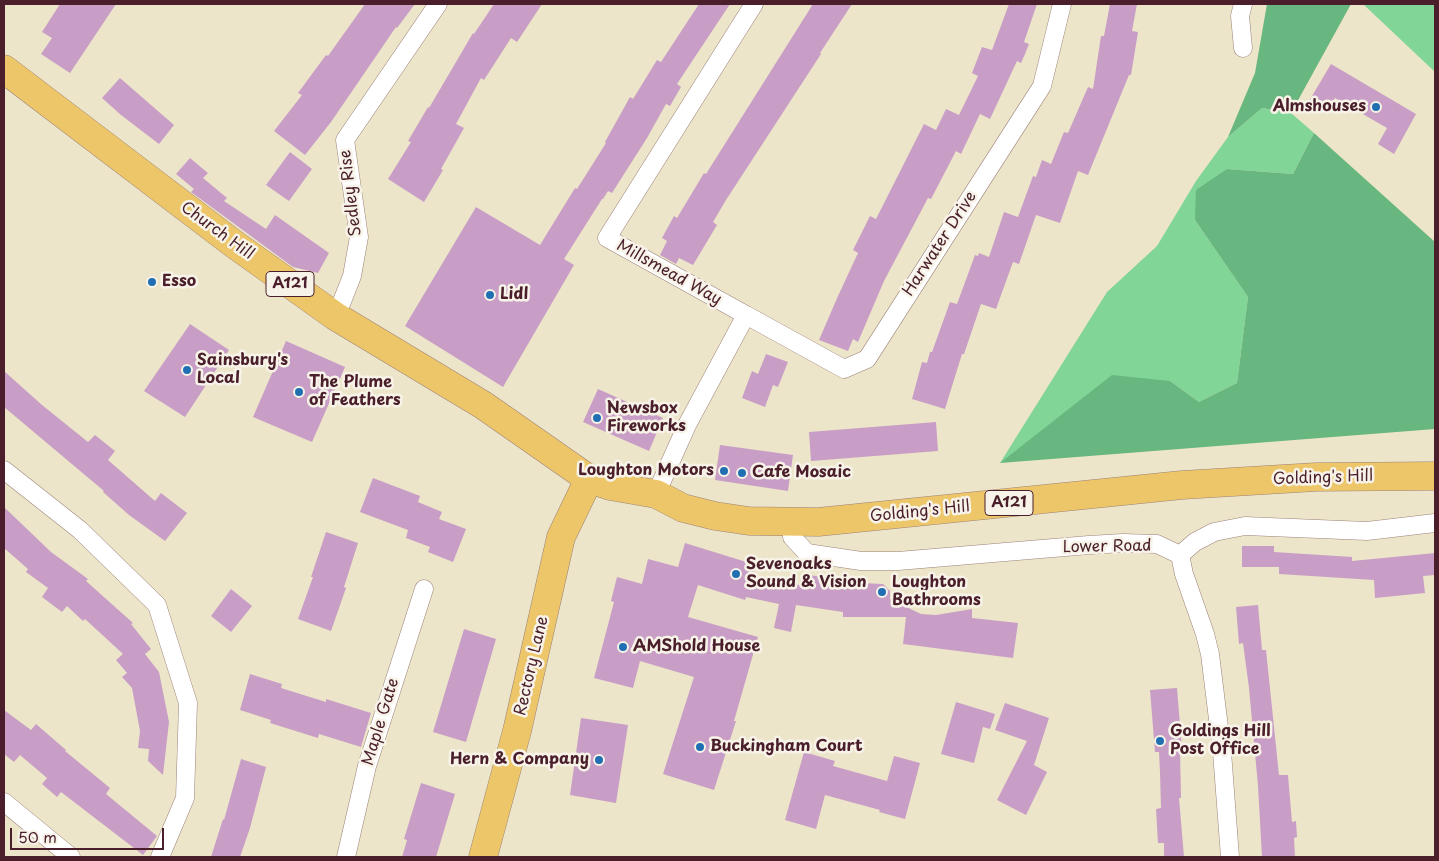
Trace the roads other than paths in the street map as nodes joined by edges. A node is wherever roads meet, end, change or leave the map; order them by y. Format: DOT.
graph roads {
  1 [pos="438,4"];
  2 [pos="754,4"];
  3 [pos="1062,4"];
  4 [pos="1243,4"];
  5 [pos="1243,48"];
  6 [pos="4,69"];
  7 [pos="746,315"];
  8 [pos="334,316"];
  9 [pos="4,470"];
  10 [pos="1435,476"];
  11 [pos="589,479"];
  12 [pos="656,494"];
  13 [pos="792,522"];
  14 [pos="1435,523"];
  15 [pos="1180,555"];
  16 [pos="424,589"];
  17 [pos="4,802"];
  18 [pos="71,857"];
  19 [pos="160,857"];
  20 [pos="346,857"];
  21 [pos="483,857"];
  22 [pos="1230,857"];
  1 -- 8 [label="street, Sedley Rise"];
  2 -- 7 [label="street, Millsmead Way"];
  3 -- 7 [label="street, Harwater Drive"];
  4 -- 5 [label="street"];
  6 -- 8 [label="main road, Church Hill / A121"];
  7 -- 12 [label="street"];
  8 -- 11 [label="main road, Church Hill / A121"];
  9 -- 19 [label="street"];
  10 -- 13 [label="main road, Golding's Hill / A121"];
  11 -- 12 [label="main road, Golding's Hill / A121"];
  11 -- 21 [label="main road, Rectory Lane"];
  12 -- 13 [label="main road, Golding's Hill / A121"];
  13 -- 15 [label="street, Lower Road"];
  14 -- 15 [label="street"];
  15 -- 22 [label="street"];
  16 -- 20 [label="street, Maple Gate"];
  17 -- 18 [label="street"];
}
